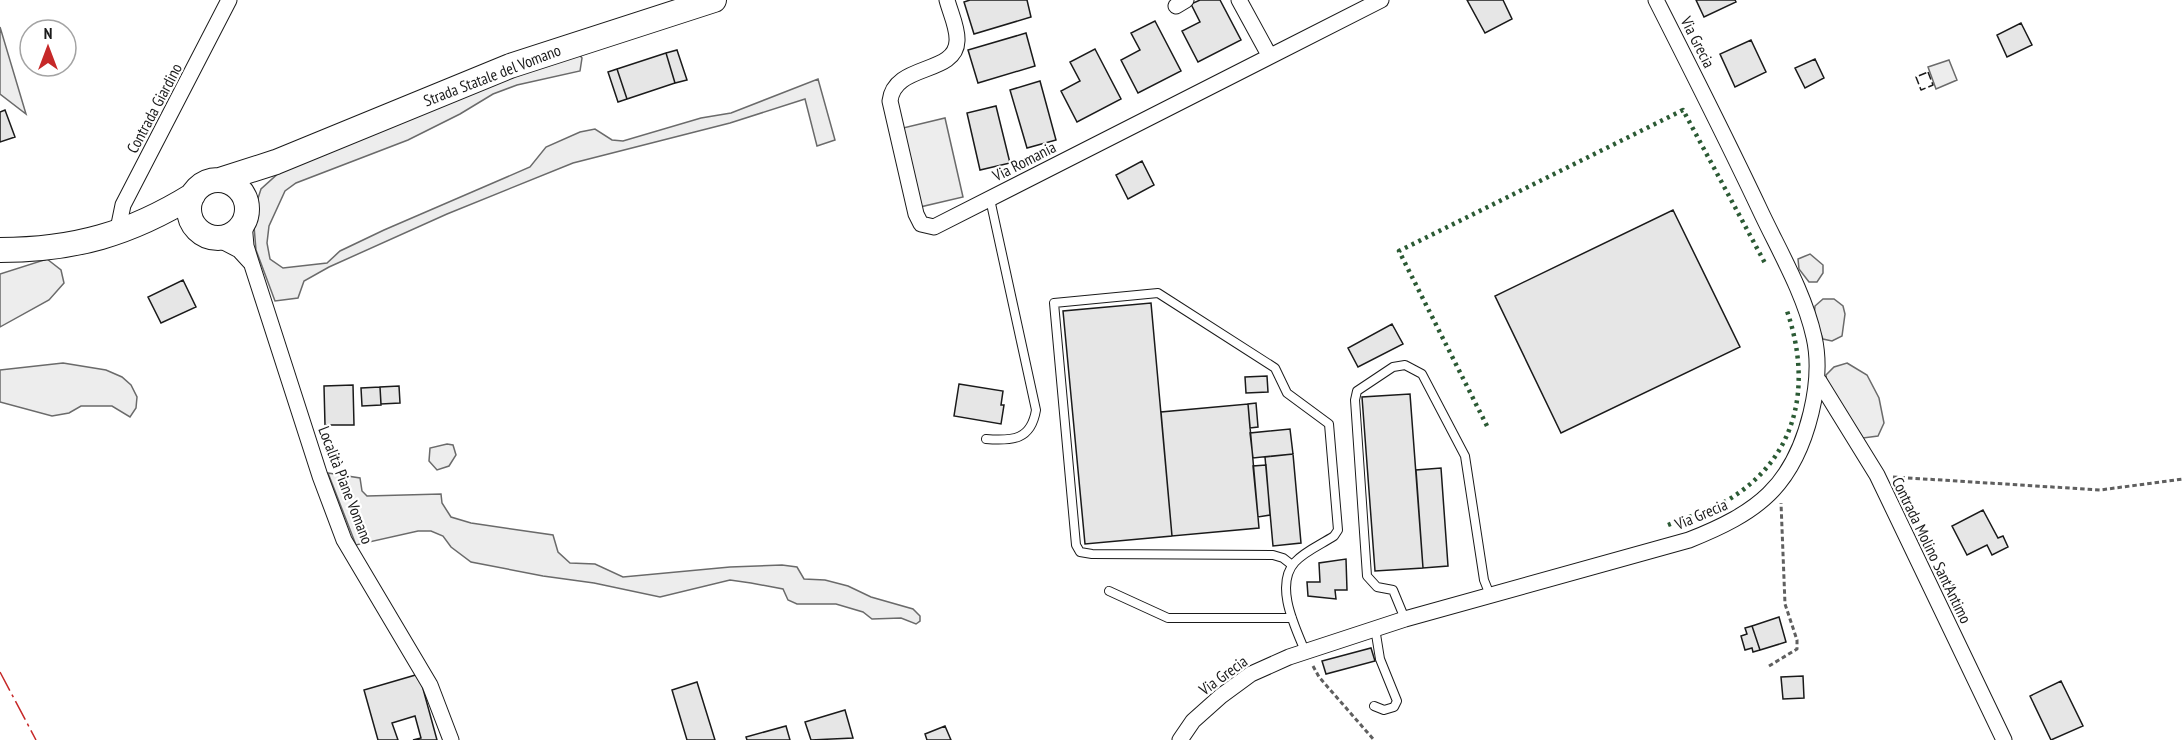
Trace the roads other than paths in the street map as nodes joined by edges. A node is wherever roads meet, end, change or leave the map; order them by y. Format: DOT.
graph roads {
  1 [pos="229,0"];
  2 [pos="714,0"];
  3 [pos="947,0"];
  4 [pos="1239,0"];
  5 [pos="1381,0"];
  6 [pos="1656,0"];
  7 [pos="1269,55"];
  8 [pos="276,162"];
  9 [pos="220,180"];
  10 [pos="193,195"];
  11 [pos="990,199"];
  12 [pos="246,214"];
  13 [pos="155,216"];
  14 [pos="193,223"];
  15 [pos="117,234"];
  16 [pos="216,238"];
  17 [pos="0,250"];
  18 [pos="250,262"];
  19 [pos="1819,381"];
  20 [pos="986,439"];
  21 [pos="1292,565"];
  22 [pos="1109,591"];
  23 [pos="1490,595"];
  24 [pos="1292,618"];
  25 [pos="1405,619"];
  26 [pos="1375,628"];
  27 [pos="1305,651"];
  28 [pos="1374,706"];
  29 [pos="451,740"];
  30 [pos="1180,740"];
  31 [pos="2004,740"];
  1 -- 15 [label="street, Contrada Giardino"];
  2 -- 8 [label="main road, Strada Statale del Vomano"];
  3 -- 11 [label="street, Via Romania"];
  4 -- 7 [label="street"];
  5 -- 7 [label="street, Via Romania"];
  6 -- 19 [label="street, Via Grecia"];
  7 -- 11 [label="street, Via Romania"];
  8 -- 9 [label="main road, Strada Statale del Vomano"];
  8 -- 12 [label="main road, Strada Statale del Vomano"];
  9 -- 10 [label="main road"];
  9 -- 12 [label="main road"];
  10 -- 13 [label="main road"];
  10 -- 14 [label="main road"];
  11 -- 20 [label="lane"];
  12 -- 16 [label="main road"];
  12 -- 18 [label="street, Località Piane Vomano"];
  13 -- 14 [label="main road"];
  13 -- 15 [label="main road"];
  14 -- 16 [label="main road"];
  15 -- 17 [label="main road"];
  16 -- 18 [label="street"];
  18 -- 29 [label="street, Località Piane Vomano"];
  19 -- 23 [label="street, Via Grecia"];
  19 -- 31 [label="street, Contrada Molino Sant'Antimo"];
  21 -- 21 [label="lane"];
  21 -- 24 [label="lane"];
  22 -- 24 [label="lane"];
  23 -- 25 [label="street, Via Grecia"];
  23 -- 25 [label="lane"];
  24 -- 27 [label="lane"];
  25 -- 26 [label="street, Via Grecia"];
  26 -- 27 [label="street, Via Grecia"];
  26 -- 28 [label="lane"];
  27 -- 30 [label="street, Via Grecia"];
}
